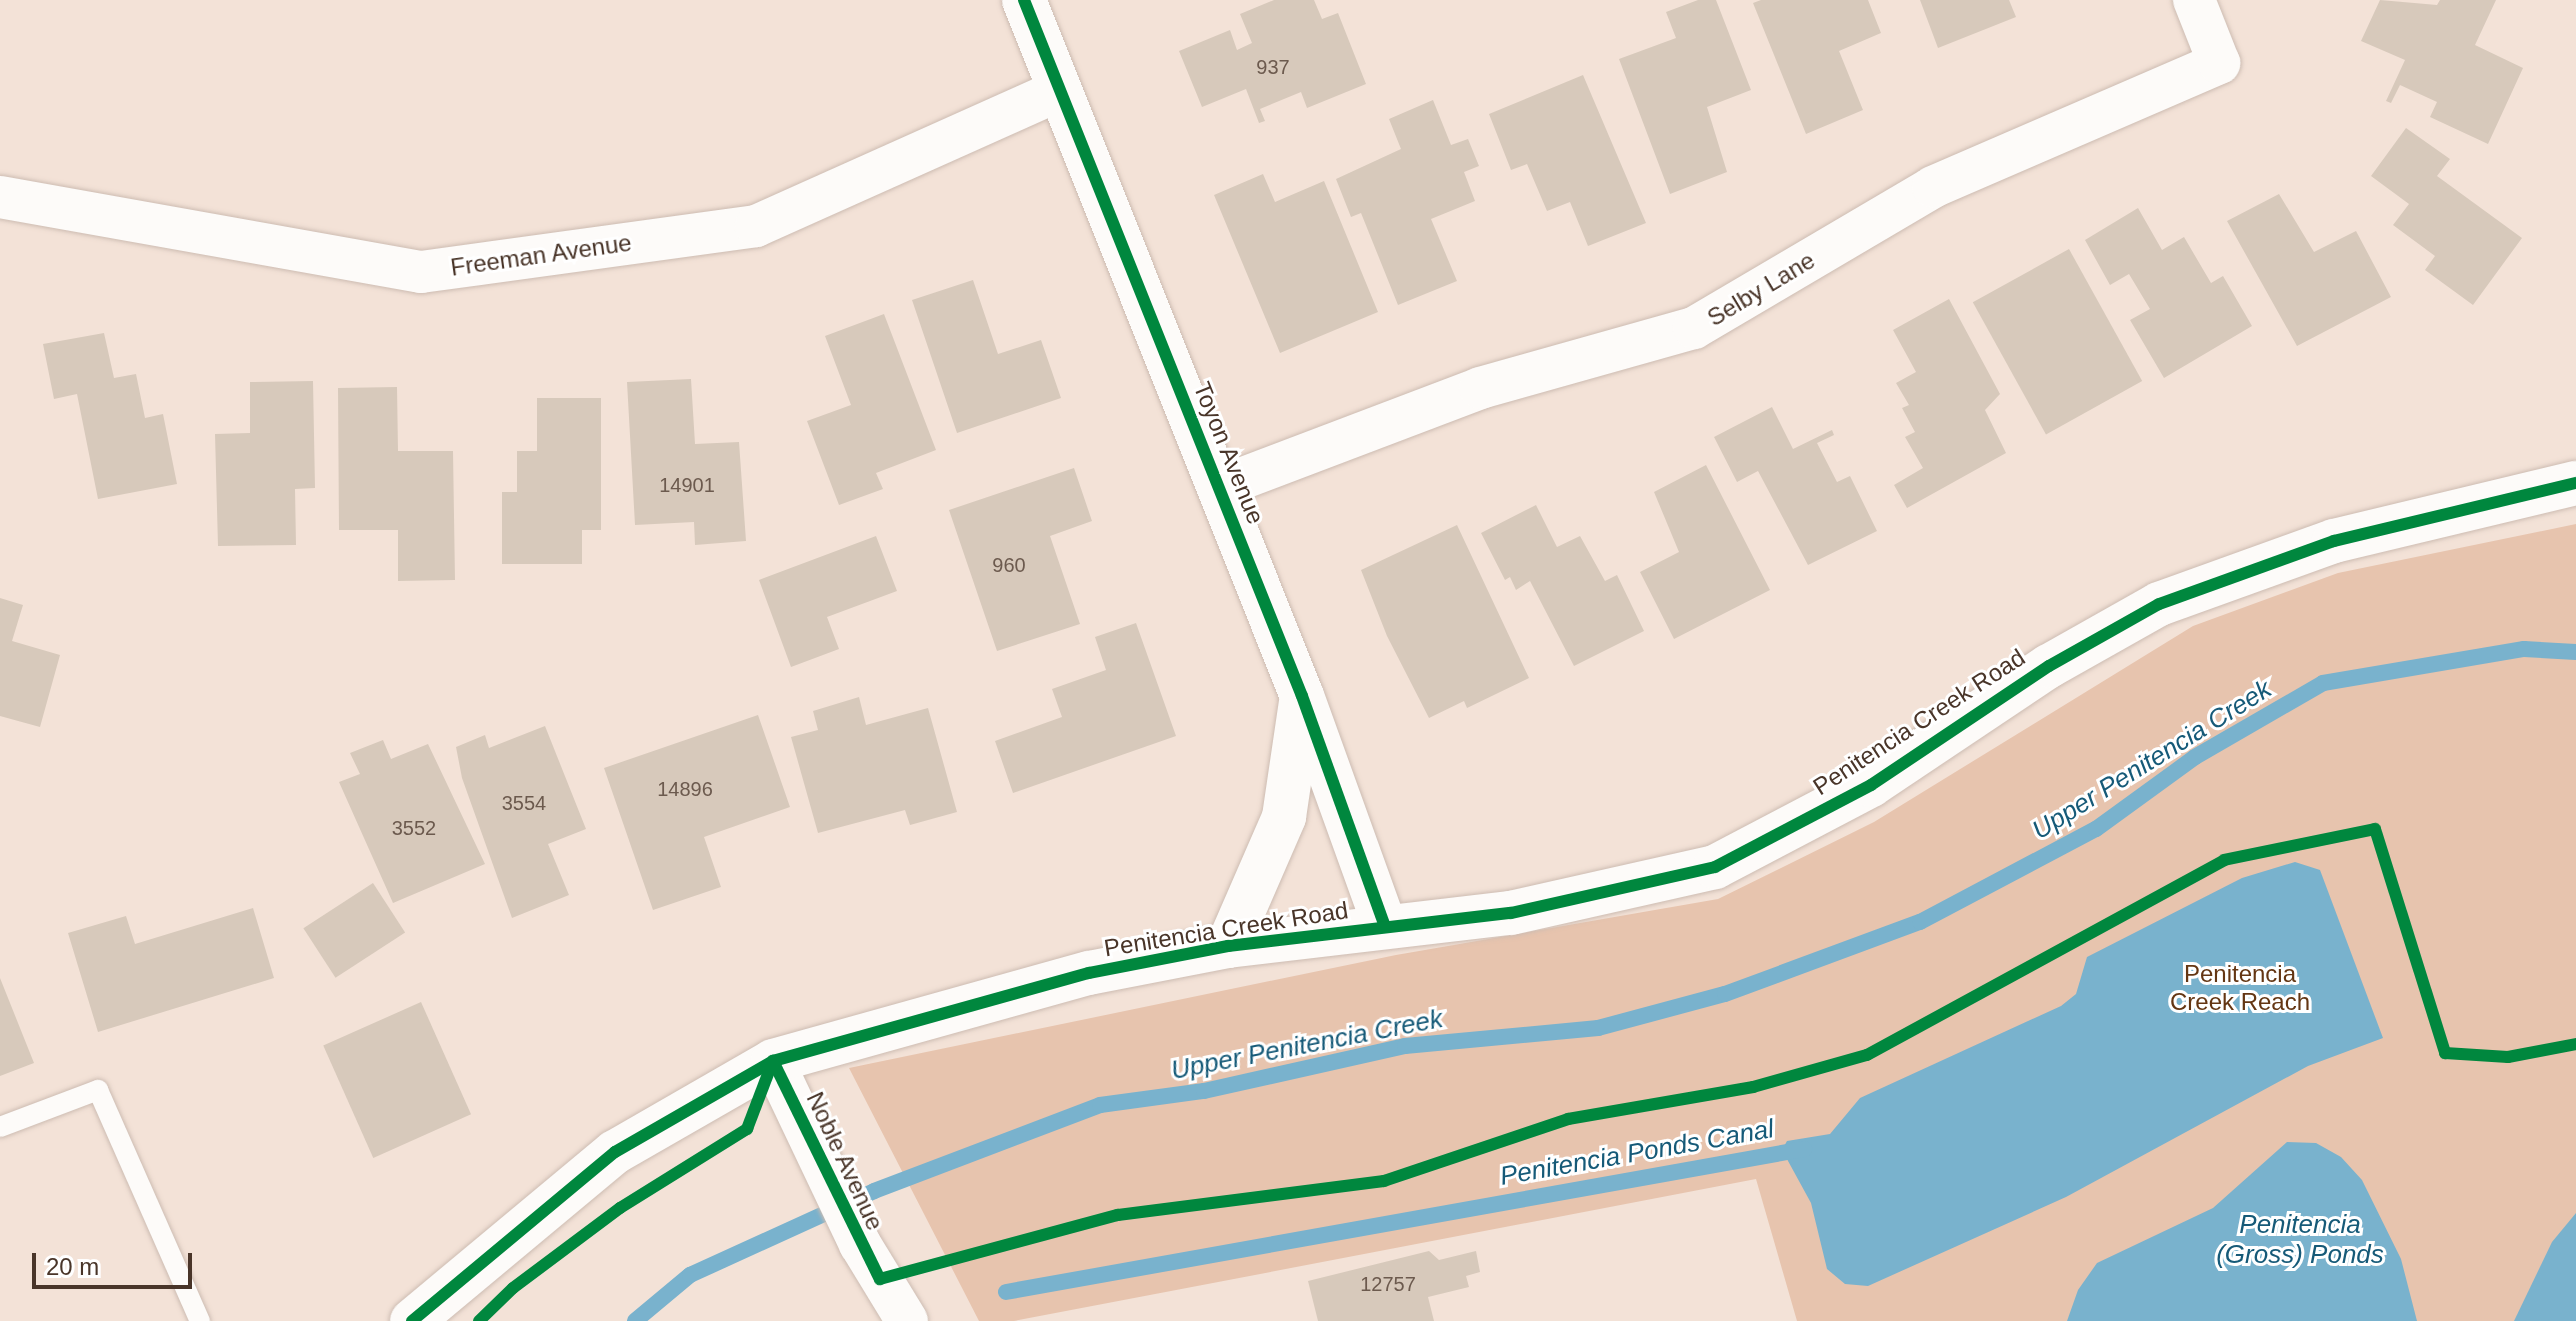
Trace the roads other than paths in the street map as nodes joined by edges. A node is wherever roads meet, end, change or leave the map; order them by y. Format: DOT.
graph roads {
  1 [pos="1024,0"];
  2 [pos="2194,0"];
  3 [pos="1060,90"];
  4 [pos="0,197"];
  5 [pos="2576,483"];
  6 [pos="1220,487"];
  7 [pos="1302,696"];
  8 [pos="1385,926"];
  9 [pos="1228,946"];
  10 [pos="773,1061"];
  11 [pos="0,1127"];
  12 [pos="200,1321"];
  13 [pos="412,1321"];
  14 [pos="907,1321"];
  1 -- 3 [label="street, Toyon Avenue"];
  2 -- 6 [label="street, Selby Lane"];
  3 -- 4 [label="street, Freeman Avenue"];
  3 -- 6 [label="street, Toyon Avenue"];
  5 -- 8 [label="street, Penitencia Creek Road"];
  6 -- 7 [label="street, Toyon Avenue"];
  7 -- 8 [label="street, Toyon Avenue"];
  7 -- 9 [label="street"];
  8 -- 9 [label="street, Penitencia Creek Road"];
  9 -- 10 [label="street, Penitencia Creek Road"];
  10 -- 13 [label="street, Penitencia Creek Road"];
  10 -- 14 [label="street, Noble Avenue"];
  11 -- 12 [label="lane"];
}
